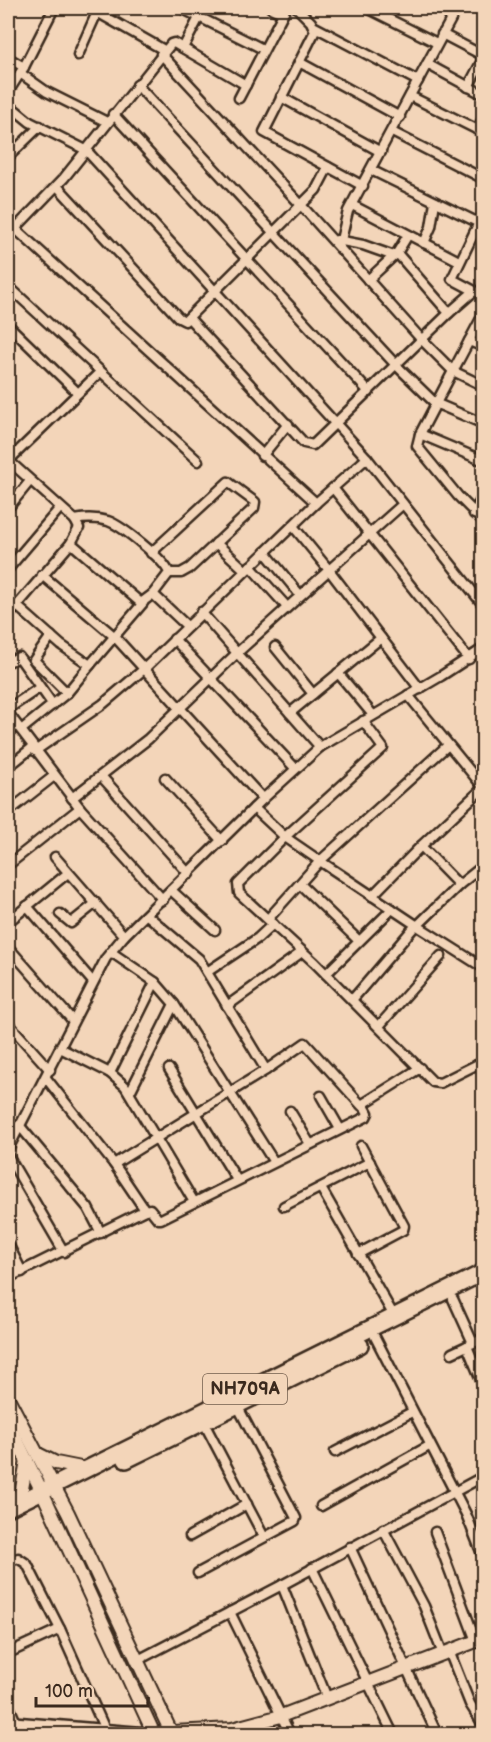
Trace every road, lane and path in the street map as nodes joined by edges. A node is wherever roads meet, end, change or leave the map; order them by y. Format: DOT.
graph roads {
  1 [pos="54,8"];
  2 [pos="181,8"];
  3 [pos="204,8"];
  4 [pos="271,8"];
  5 [pos="297,8"];
  6 [pos="367,8"];
  7 [pos="457,8"];
  8 [pos="98,10"];
  9 [pos="284,10"];
  10 [pos="199,17"];
  11 [pos="315,27"];
  12 [pos="442,34"];
  13 [pos="437,43"];
  14 [pos="183,48"];
  15 [pos="263,49"];
  16 [pos="163,52"];
  17 [pos="78,55"];
  18 [pos="483,56"];
  19 [pos="8,58"];
  20 [pos="299,62"];
  21 [pos="427,64"];
  22 [pos="22,70"];
  23 [pos="418,81"];
  24 [pos="137,85"];
  25 [pos="246,85"];
  26 [pos="468,87"];
  27 [pos="8,92"];
  28 [pos="483,95"];
  29 [pos="410,96"];
  30 [pos="281,97"];
  31 [pos="239,98"];
  32 [pos="8,104"];
  33 [pos="113,114"];
  34 [pos="400,117"];
  35 [pos="483,117"];
  36 [pos="107,122"];
  37 [pos="40,126"];
  38 [pos="480,131"];
  39 [pos="392,132"];
  40 [pos="86,150"];
  41 [pos="381,152"];
  42 [pos="8,157"];
  43 [pos="328,167"];
  44 [pos="371,170"];
  45 [pos="483,179"];
  46 [pos="57,186"];
  47 [pos="363,186"];
  48 [pos="435,202"];
  49 [pos="301,205"];
  50 [pos="352,205"];
  51 [pos="483,213"];
  52 [pos="8,222"];
  53 [pos="478,223"];
  54 [pos="15,229"];
  55 [pos="274,232"];
  56 [pos="408,235"];
  57 [pos="8,236"];
  58 [pos="336,240"];
  59 [pos="424,243"];
  60 [pos="396,255"];
  61 [pos="247,257"];
  62 [pos="459,261"];
  63 [pos="368,280"];
  64 [pos="8,286"];
  65 [pos="214,291"];
  66 [pos="473,292"];
  67 [pos="483,296"];
  68 [pos="449,313"];
  69 [pos="483,313"];
  70 [pos="189,318"];
  71 [pos="8,325"];
  72 [pos="422,340"];
  73 [pos="469,341"];
  74 [pos="483,347"];
  75 [pos="396,365"];
  76 [pos="453,371"];
  77 [pos="100,372"];
  78 [pos="483,386"];
  79 [pos="369,392"];
  80 [pos="78,393"];
  81 [pos="435,403"];
  82 [pos="288,424"];
  83 [pos="336,424"];
  84 [pos="483,424"];
  85 [pos="420,434"];
  86 [pos="262,456"];
  87 [pos="367,458"];
  88 [pos="8,461"];
  89 [pos="198,461"];
  90 [pos="483,461"];
  91 [pos="30,481"];
  92 [pos="333,488"];
  93 [pos="483,494"];
  94 [pos="316,503"];
  95 [pos="403,504"];
  96 [pos="8,508"];
  97 [pos="60,508"];
  98 [pos="474,514"];
  99 [pos="75,520"];
  100 [pos="483,522"];
  101 [pos="293,526"];
  102 [pos="369,533"];
  103 [pos="71,543"];
  104 [pos="216,543"];
  105 [pos="264,552"];
  106 [pos="151,553"];
  107 [pos="248,568"];
  108 [pos="8,569"];
  109 [pos="329,570"];
  110 [pos="169,573"];
  111 [pos="42,574"];
  112 [pos="153,594"];
  113 [pos="300,595"];
  114 [pos="143,603"];
  115 [pos="17,606"];
  116 [pos="483,606"];
  117 [pos="287,607"];
  118 [pos="201,612"];
  119 [pos="8,616"];
  120 [pos="187,626"];
  121 [pos="51,636"];
  122 [pos="115,637"];
  123 [pos="381,638"];
  124 [pos="174,639"];
  125 [pos="275,647"];
  126 [pos="483,648"];
  127 [pos="237,653"];
  128 [pos="469,659"];
  129 [pos="8,662"];
  130 [pos="90,665"];
  131 [pos="143,670"];
  132 [pos="338,673"];
  133 [pos="212,678"];
  134 [pos="39,688"];
  135 [pos="420,688"];
  136 [pos="67,693"];
  137 [pos="313,694"];
  138 [pos="408,695"];
  139 [pos="53,705"];
  140 [pos="180,709"];
  141 [pos="8,711"];
  142 [pos="290,713"];
  143 [pos="373,715"];
  144 [pos="363,721"];
  145 [pos="21,730"];
  146 [pos="447,746"];
  147 [pos="320,747"];
  148 [pos="34,749"];
  149 [pos="8,766"];
  150 [pos="295,768"];
  151 [pos="483,772"];
  152 [pos="54,776"];
  153 [pos="101,776"];
  154 [pos="165,778"];
  155 [pos="476,780"];
  156 [pos="483,788"];
  157 [pos="72,798"];
  158 [pos="263,799"];
  159 [pos="80,808"];
  160 [pos="254,808"];
  161 [pos="8,812"];
  162 [pos="285,837"];
  163 [pos="222,841"];
  164 [pos="421,846"];
  165 [pos="55,857"];
  166 [pos="320,861"];
  167 [pos="8,865"];
  168 [pos="483,865"];
  169 [pos="68,873"];
  170 [pos="189,874"];
  171 [pos="300,884"];
  172 [pos="459,885"];
  173 [pos="171,890"];
  174 [pos="372,896"];
  175 [pos="163,900"];
  176 [pos="96,903"];
  177 [pos="27,906"];
  178 [pos="392,909"];
  179 [pos="60,914"];
  180 [pos="147,915"];
  181 [pos="8,922"];
  182 [pos="270,922"];
  183 [pos="417,925"];
  184 [pos="215,930"];
  185 [pos="124,936"];
  186 [pos="359,941"];
  187 [pos="8,947"];
  188 [pos="111,952"];
  189 [pos="302,952"];
  190 [pos="441,956"];
  191 [pos="483,968"];
  192 [pos="207,972"];
  193 [pos="326,974"];
  194 [pos="93,982"];
  195 [pos="155,982"];
  196 [pos="352,1000"];
  197 [pos="174,1004"];
  198 [pos="227,1006"];
  199 [pos="73,1021"];
  200 [pos="8,1023"];
  201 [pos="379,1026"];
  202 [pos="60,1048"];
  203 [pos="483,1061"];
  204 [pos="420,1068"];
  205 [pos="169,1069"];
  206 [pos="266,1070"];
  207 [pos="110,1073"];
  208 [pos="48,1074"];
  209 [pos="230,1091"];
  210 [pos="130,1092"];
  211 [pos="321,1096"];
  212 [pos="362,1106"];
  213 [pos="290,1111"];
  214 [pos="196,1113"];
  215 [pos="13,1128"];
  216 [pos="340,1129"];
  217 [pos="157,1137"];
  218 [pos="310,1144"];
  219 [pos="361,1146"];
  220 [pos="8,1149"];
  221 [pos="8,1156"];
  222 [pos="274,1162"];
  223 [pos="370,1162"];
  224 [pos="114,1164"];
  225 [pos="237,1180"];
  226 [pos="321,1188"];
  227 [pos="194,1202"];
  228 [pos="284,1206"];
  229 [pos="145,1209"];
  230 [pos="101,1233"];
  231 [pos="8,1244"];
  232 [pos="64,1252"];
  233 [pos="358,1254"];
  234 [pos="22,1272"];
  235 [pos="483,1272"];
  236 [pos="8,1278"];
  237 [pos="483,1284"];
  238 [pos="453,1299"];
  239 [pos="394,1316"];
  240 [pos="375,1337"];
  241 [pos="483,1338"];
  242 [pos="470,1345"];
  243 [pos="452,1353"];
  244 [pos="483,1387"];
  245 [pos="8,1398"];
  246 [pos="238,1407"];
  247 [pos="412,1412"];
  248 [pos="8,1422"];
  249 [pos="204,1423"];
  250 [pos="429,1446"];
  251 [pos="335,1452"];
  252 [pos="32,1457"];
  253 [pos="86,1469"];
  254 [pos="483,1476"];
  255 [pos="453,1491"];
  256 [pos="50,1492"];
  257 [pos="247,1504"];
  258 [pos="11,1506"];
  259 [pos="321,1506"];
  260 [pos="8,1519"];
  261 [pos="383,1529"];
  262 [pos="435,1532"];
  263 [pos="190,1536"];
  264 [pos="264,1537"];
  265 [pos="350,1547"];
  266 [pos="483,1559"];
  267 [pos="8,1563"];
  268 [pos="312,1568"];
  269 [pos="198,1573"];
  270 [pos="282,1585"];
  271 [pos="230,1612"];
  272 [pos="60,1629"];
  273 [pos="480,1639"];
  274 [pos="8,1653"];
  275 [pos="446,1653"];
  276 [pos="138,1660"];
  277 [pos="406,1668"];
  278 [pos="369,1682"];
  279 [pos="327,1698"];
  280 [pos="8,1704"];
  281 [pos="281,1716"];
  282 [pos="10,1722"];
  283 [pos="483,1726"];
  284 [pos="106,1732"];
  285 [pos="171,1732"];
  286 [pos="21,1734"];
  287 [pos="154,1734"];
  288 [pos="290,1734"];
  289 [pos="393,1734"];
  290 [pos="437,1734"];
  1 -- 22 [label="street"];
  2 -- 10 [label="street"];
  3 -- 10 [label="street"];
  4 -- 9 [label="street"];
  5 -- 11 [label="street"];
  6 -- 13 [label="street"];
  7 -- 12 [label="street"];
  8 -- 16 [label="street"];
  8 -- 17 [label="street"];
  9 -- 15 [label="street"];
  10 -- 14 [label="street"];
  10 -- 15 [label="street"];
  11 -- 20 [label="street"];
  11 -- 23 [label="street"];
  12 -- 13 [label="street"];
  12 -- 18 [label="street"];
  13 -- 21 [label="street"];
  14 -- 16 [label="street"];
  14 -- 25 [label="street"];
  15 -- 25 [label="street"];
  16 -- 24 [label="street"];
  16 -- 49 [label="street"];
  18 -- 26 [label="street"];
  19 -- 22 [label="street"];
  20 -- 30 [label="street"];
  20 -- 34 [label="street"];
  21 -- 23 [label="street"];
  21 -- 26 [label="street"];
  22 -- 27 [label="street"];
  22 -- 36 [label="street"];
  23 -- 29 [label="street"];
  24 -- 33 [label="street"];
  24 -- 55 [label="street"];
  25 -- 31 [label="street"];
  26 -- 28 [label="street"];
  29 -- 34 [label="street"];
  29 -- 38 [label="street"];
  30 -- 41 [label="street"];
  30 -- 43 [label="street"];
  32 -- 37 [label="street"];
  33 -- 36 [label="street"];
  33 -- 61 [label="street"];
  34 -- 39 [label="street"];
  35 -- 38 [label="street"];
  36 -- 40 [label="street"];
  37 -- 40 [label="street"];
  37 -- 42 [label="street"];
  39 -- 41 [label="street"];
  39 -- 45 [label="street"];
  40 -- 46 [label="street"];
  40 -- 65 [label="street"];
  41 -- 44 [label="street"];
  43 -- 47 [label="street"];
  43 -- 49 [label="street"];
  44 -- 47 [label="street"];
  44 -- 48 [label="street"];
  46 -- 54 [label="street"];
  46 -- 70 [label="street"];
  47 -- 50 [label="street"];
  48 -- 53 [label="street"];
  48 -- 59 [label="street"];
  49 -- 55 [label="street"];
  49 -- 58 [label="street"];
  50 -- 56 [label="street"];
  50 -- 58 [label="street"];
  51 -- 53 [label="street"];
  52 -- 54 [label="street"];
  53 -- 62 [label="street"];
  54 -- 57 [label="street"];
  54 -- 86 [label="street"];
  55 -- 61 [label="street"];
  55 -- 75 [label="street"];
  56 -- 59 [label="street"];
  56 -- 60 [label="street"];
  58 -- 60 [label="street"];
  58 -- 63 [label="street"];
  59 -- 62 [label="street"];
  60 -- 63 [label="street"];
  60 -- 68 [label="street"];
  61 -- 65 [label="street"];
  61 -- 79 [label="street"];
  62 -- 66 [label="street"];
  63 -- 72 [label="street"];
  64 -- 77 [label="street"];
  65 -- 70 [label="street"];
  65 -- 83 [label="street"];
  66 -- 67 [label="street"];
  66 -- 68 [label="street"];
  68 -- 72 [label="street"];
  69 -- 73 [label="street"];
  70 -- 82 [label="street"];
  71 -- 80 [label="street"];
  72 -- 75 [label="street"];
  72 -- 76 [label="street"];
  73 -- 74 [label="street"];
  73 -- 76 [label="street"];
  75 -- 79 [label="street"];
  75 -- 81 [label="street"];
  76 -- 78 [label="street"];
  76 -- 81 [label="street"];
  77 -- 80 [label="street"];
  77 -- 89 [label="street"];
  79 -- 83 [label="street"];
  80 -- 88 [label="street"];
  81 -- 84 [label="street"];
  81 -- 85 [label="street"];
  82 -- 83 [label="street"];
  82 -- 86 [label="street"];
  83 -- 87 [label="street"];
  85 -- 90 [label="street"];
  85 -- 98 [label="street"];
  86 -- 94 [label="street"];
  87 -- 92 [label="street"];
  87 -- 95 [label="street"];
  88 -- 91 [label="street"];
  91 -- 96 [label="street"];
  91 -- 97 [label="street"];
  92 -- 94 [label="street"];
  92 -- 102 [label="street"];
  93 -- 98 [label="street"];
  94 -- 101 [label="street"];
  95 -- 102 [label="street"];
  95 -- 116 [label="street"];
  97 -- 99 [label="street"];
  97 -- 108 [label="street"];
  98 -- 100 [label="street"];
  99 -- 103 [label="street"];
  99 -- 106 [label="street"];
  101 -- 105 [label="street"];
  101 -- 109 [label="street"];
  102 -- 109 [label="street"];
  102 -- 128 [label="street"];
  103 -- 111 [label="street"];
  103 -- 114 [label="street"];
  104 -- 106 [label="street"];
  104 -- 107 [label="street"];
  104 -- 110 [label="street"];
  105 -- 107 [label="street"];
  105 -- 113 [label="street"];
  106 -- 110 [label="street"];
  107 -- 117 [label="street"];
  107 -- 118 [label="street"];
  109 -- 113 [label="street"];
  109 -- 123 [label="street"];
  110 -- 112 [label="street"];
  111 -- 115 [label="street"];
  111 -- 122 [label="street"];
  112 -- 114 [label="street"];
  112 -- 120 [label="street"];
  113 -- 117 [label="street"];
  114 -- 122 [label="street"];
  115 -- 119 [label="street"];
  115 -- 121 [label="street"];
  117 -- 127 [label="street"];
  118 -- 120 [label="street"];
  118 -- 127 [label="street"];
  120 -- 124 [label="street"];
  121 -- 130 [label="street"];
  121 -- 136 [label="street"];
  122 -- 130 [label="street"];
  122 -- 131 [label="street"];
  123 -- 132 [label="street"];
  123 -- 135 [label="street"];
  124 -- 131 [label="street"];
  124 -- 133 [label="street"];
  125 -- 137 [label="street"];
  126 -- 128 [label="street"];
  127 -- 133 [label="street"];
  127 -- 142 [label="street"];
  128 -- 135 [label="street"];
  129 -- 134 [label="street"];
  130 -- 136 [label="street"];
  131 -- 140 [label="street"];
  131 -- 148 [label="street"];
  132 -- 137 [label="street"];
  132 -- 143 [label="street"];
  133 -- 140 [label="street"];
  133 -- 150 [label="street"];
  134 -- 139 [label="street"];
  134 -- 141 [label="street"];
  135 -- 138 [label="street"];
  136 -- 139 [label="street"];
  137 -- 142 [label="street"];
  138 -- 143 [label="street"];
  138 -- 146 [label="street"];
  139 -- 145 [label="street"];
  140 -- 153 [label="street"];
  140 -- 158 [label="street"];
  141 -- 145 [label="street"];
  142 -- 147 [label="street"];
  143 -- 144 [label="street"];
  144 -- 147 [label="street"];
  144 -- 162 [label="street"];
  145 -- 148 [label="street"];
  146 -- 155 [label="street"];
  146 -- 166 [label="street"];
  147 -- 150 [label="street"];
  148 -- 149 [label="street"];
  148 -- 152 [label="street"];
  150 -- 158 [label="street"];
  151 -- 155 [label="street"];
  152 -- 157 [label="street"];
  152 -- 161 [label="street"];
  153 -- 157 [label="street"];
  153 -- 170 [label="street"];
  154 -- 163 [label="street"];
  155 -- 156 [label="street"];
  156 -- 164 [label="street"];
  157 -- 159 [label="street"];
  158 -- 160 [label="street"];
  159 -- 167 [label="street"];
  159 -- 175 [label="street"];
  160 -- 162 [label="street"];
  160 -- 163 [label="street"];
  162 -- 166 [label="street"];
  162 -- 182 [label="street"];
  163 -- 170 [label="street"];
  164 -- 172 [label="street"];
  164 -- 174 [label="street"];
  165 -- 169 [label="street"];
  166 -- 171 [label="street"];
  166 -- 174 [label="street"];
  168 -- 172 [label="street"];
  169 -- 176 [label="street"];
  169 -- 177 [label="street"];
  170 -- 173 [label="street"];
  171 -- 182 [label="street"];
  171 -- 186 [label="street"];
  172 -- 183 [label="street"];
  173 -- 175 [label="street"];
  173 -- 184 [label="street"];
  174 -- 178 [label="street"];
  175 -- 180 [label="street"];
  176 -- 179 [label="street"];
  176 -- 185 [label="street"];
  177 -- 181 [label="street"];
  177 -- 194 [label="street"];
  178 -- 183 [label="street"];
  178 -- 186 [label="street"];
  180 -- 185 [label="street"];
  180 -- 192 [label="street"];
  182 -- 189 [label="street"];
  182 -- 192 [label="street"];
  183 -- 191 [label="street"];
  183 -- 196 [label="street"];
  185 -- 188 [label="street"];
  186 -- 193 [label="street"];
  187 -- 199 [label="street"];
  188 -- 194 [label="street"];
  188 -- 195 [label="street"];
  189 -- 193 [label="street"];
  189 -- 198 [label="street"];
  190 -- 201 [label="street"];
  192 -- 198 [label="street"];
  193 -- 196 [label="street"];
  194 -- 199 [label="street"];
  195 -- 197 [label="street"];
  195 -- 207 [label="street"];
  196 -- 201 [label="street"];
  197 -- 209 [label="street"];
  197 -- 210 [label="street"];
  198 -- 206 [label="street"];
  199 -- 202 [label="street"];
  200 -- 208 [label="street"];
  201 -- 204 [label="street"];
  202 -- 207 [label="street"];
  202 -- 208 [label="street"];
  203 -- 204 [label="street"];
  204 -- 212 [label="street"];
  205 -- 214 [label="street"];
  206 -- 209 [label="street"];
  206 -- 212 [label="street"];
  207 -- 210 [label="street"];
  208 -- 215 [label="street"];
  208 -- 224 [label="street"];
  209 -- 214 [label="street"];
  209 -- 222 [label="street"];
  210 -- 217 [label="street"];
  211 -- 216 [label="street"];
  212 -- 216 [label="street"];
  213 -- 218 [label="street"];
  214 -- 217 [label="street"];
  214 -- 225 [label="street"];
  215 -- 220 [label="street"];
  215 -- 230 [label="street"];
  216 -- 218 [label="street"];
  217 -- 224 [label="street"];
  217 -- 227 [label="street"];
  218 -- 222 [label="street"];
  219 -- 223 [label="street"];
  221 -- 232 [label="street"];
  222 -- 225 [label="street"];
  223 -- 226 [label="street"];
  223 -- 233 [label="street"];
  224 -- 229 [label="street"];
  225 -- 227 [label="street"];
  226 -- 228 [label="street"];
  226 -- 233 [label="street"];
  227 -- 229 [label="street"];
  229 -- 230 [label="street"];
  230 -- 232 [label="street"];
  231 -- 234 [label="street"];
  232 -- 234 [label="street"];
  233 -- 239 [label="street"];
  234 -- 236 [label="street"];
  235 -- 239 [label="highway, NH709A"];
  237 -- 238 [label="highway, NH709A"];
  238 -- 240 [label="highway, NH709A"];
  238 -- 242 [label="street"];
  239 -- 253 [label="highway, NH709A"];
  240 -- 246 [label="highway, NH709A"];
  240 -- 247 [label="street"];
  241 -- 242 [label="street"];
  242 -- 243 [label="street"];
  242 -- 244 [label="street"];
  245 -- 252 [label="street"];
  246 -- 249 [label="highway, NH709A"];
  246 -- 264 [label="street"];
  247 -- 250 [label="street"];
  247 -- 251 [label="street"];
  248 -- 252 [label="street"];
  249 -- 256 [label="highway, NH709A"];
  249 -- 257 [label="street"];
  250 -- 255 [label="street"];
  250 -- 259 [label="street"];
  252 -- 253 [label="street"];
  252 -- 256 [label="street"];
  252 -- 258 [label="street"];
  253 -- 256 [label="highway, NH709A"];
  254 -- 255 [label="street"];
  255 -- 261 [label="street"];
  255 -- 266 [label="street"];
  256 -- 258 [label="highway, NH709A"];
  256 -- 260 [label="highway, NH709A"];
  256 -- 276 [label="street"];
  256 -- 287 [label="street"];
  257 -- 263 [label="street"];
  257 -- 264 [label="street"];
  261 -- 265 [label="street"];
  261 -- 275 [label="street"];
  262 -- 273 [label="street"];
  264 -- 269 [label="street"];
  265 -- 268 [label="street"];
  265 -- 277 [label="street"];
  267 -- 272 [label="street"];
  268 -- 270 [label="street"];
  268 -- 278 [label="street"];
  270 -- 271 [label="street"];
  270 -- 279 [label="street"];
  271 -- 276 [label="street"];
  271 -- 281 [label="street"];
  272 -- 274 [label="street"];
  272 -- 284 [label="street"];
  273 -- 275 [label="street"];
  275 -- 277 [label="street"];
  275 -- 283 [label="street"];
  276 -- 285 [label="street"];
  277 -- 278 [label="street"];
  277 -- 290 [label="street"];
  278 -- 279 [label="street"];
  278 -- 289 [label="street"];
  279 -- 281 [label="street"];
  280 -- 282 [label="street"];
  281 -- 285 [label="street"];
  281 -- 288 [label="street"];
  282 -- 284 [label="street"];
  282 -- 286 [label="street"];
  284 -- 287 [label="street"];
  285 -- 287 [label="street"];
}
